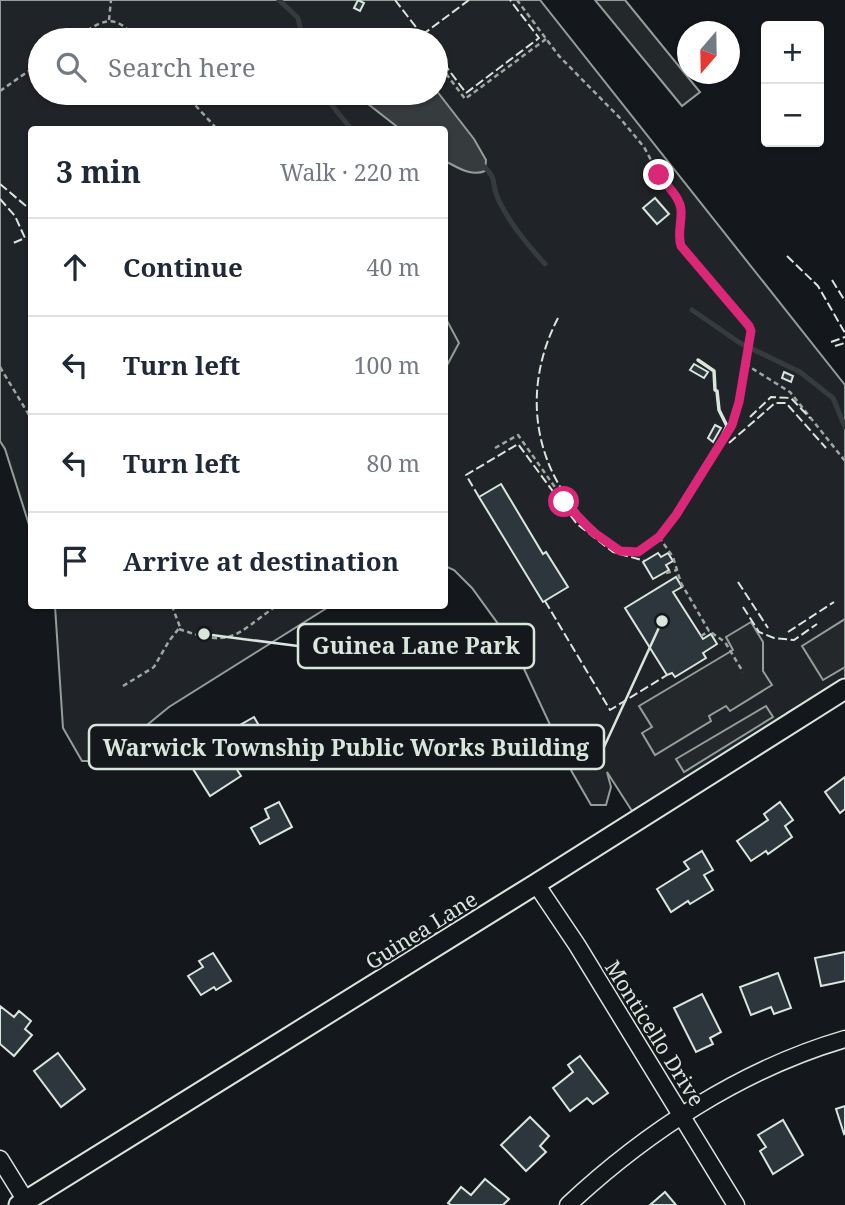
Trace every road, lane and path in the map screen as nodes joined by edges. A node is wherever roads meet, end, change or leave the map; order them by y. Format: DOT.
graph roads {
  1 [pos="111,0"];
  2 [pos="517,0"];
  3 [pos="108,20"];
  4 [pos="91,28"];
  5 [pos="127,28"];
  6 [pos="546,38"];
  7 [pos="28,71"];
  8 [pos="448,76"];
  9 [pos="0,91"];
  10 [pos="195,105"];
  11 [pos="214,126"];
  12 [pos="745,365"];
  13 [pos="0,367"];
  14 [pos="28,413"];
  15 [pos="495,449"];
  16 [pos="845,461"];
  17 [pos="659,537"];
  18 [pos="677,570"];
  19 [pos="666,573"];
  20 [pos="174,609"];
  21 [pos="272,609"];
  22 [pos="179,629"];
  23 [pos="709,631"];
  24 [pos="701,636"];
  25 [pos="743,672"];
  26 [pos="123,685"];
  27 [pos="845,689"];
  28 [pos="536,884"];
  29 [pos="845,1038"];
  30 [pos="682,1116"];
  31 [pos="0,1159"];
  32 [pos="22,1203"];
  33 [pos="568,1205"];
  34 [pos="736,1205"];
  1 -- 3 [label="path"];
  2 -- 6 [label="path"];
  3 -- 4 [label="path"];
  3 -- 5 [label="path"];
  6 -- 8 [label="path"];
  6 -- 12 [label="path"];
  7 -- 9 [label="path"];
  10 -- 11 [label="path"];
  12 -- 16 [label="path"];
  12 -- 17 [label="path"];
  13 -- 14 [label="path"];
  15 -- 17 [label="path"];
  17 -- 18 [label="path"];
  18 -- 19 [label="path"];
  18 -- 23 [label="path"];
  20 -- 22 [label="path"];
  21 -- 22 [label="path"];
  22 -- 26 [label="path"];
  23 -- 24 [label="path"];
  23 -- 25 [label="path"];
  27 -- 28 [label="street, Guinea Lane"];
  28 -- 30 [label="street, Monticello Drive"];
  28 -- 32 [label="street, Guinea Lane"];
  29 -- 30 [label="street"];
  30 -- 33 [label="street"];
  30 -- 34 [label="street, Monticello Drive"];
  31 -- 32 [label="street"];
}
